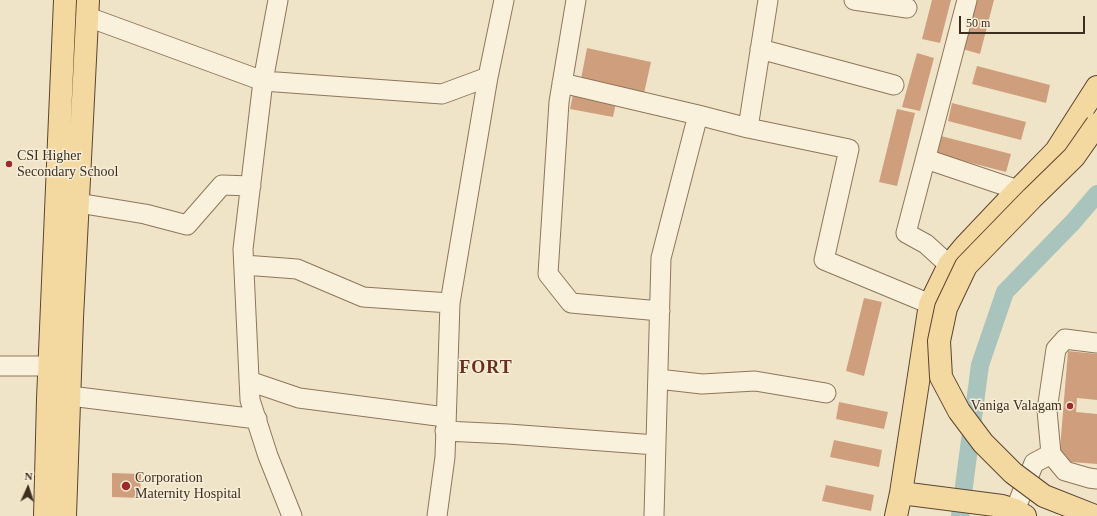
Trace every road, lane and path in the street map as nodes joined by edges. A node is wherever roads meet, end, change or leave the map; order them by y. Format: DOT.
graph roads {
  1 [pos="65,0"];
  2 [pos="278,0"];
  3 [pos="504,0"];
  4 [pos="576,0"];
  5 [pos="768,0"];
  6 [pos="854,0"];
  7 [pos="967,0"];
  8 [pos="907,8"];
  9 [pos="88,9"];
  10 [pos="760,49"];
  11 [pos="488,77"];
  12 [pos="263,82"];
  13 [pos="562,83"];
  14 [pos="894,85"];
  15 [pos="1097,87"];
  16 [pos="698,115"];
  17 [pos="1097,124"];
  18 [pos="748,128"];
  19 [pos="926,159"];
  20 [pos="251,186"];
  21 [pos="1018,190"];
  22 [pos="78,203"];
  23 [pos="244,265"];
  24 [pos="949,265"];
  25 [pos="450,304"];
  26 [pos="930,304"];
  27 [pos="660,311"];
  28 [pos="1097,343"];
  29 [pos="0,366"];
  30 [pos="49,366"];
  31 [pos="658,379"];
  32 [pos="249,381"];
  33 [pos="826,393"];
  34 [pos="70,396"];
  35 [pos="256,419"];
  36 [pos="445,424"];
  37 [pos="656,445"];
  38 [pos="1051,454"];
  39 [pos="1097,479"];
  40 [pos="905,493"];
  41 [pos="1020,513"];
  42 [pos="45,516"];
  43 [pos="65,516"];
  44 [pos="292,516"];
  45 [pos="437,516"];
  46 [pos="654,516"];
  47 [pos="896,516"];
  48 [pos="1095,516"];
  1 -- 30 [label="main road"];
  2 -- 12 [label="street"];
  3 -- 11 [label="street"];
  4 -- 13 [label="street"];
  5 -- 10 [label="street"];
  6 -- 8 [label="street"];
  7 -- 19 [label="street"];
  9 -- 12 [label="street"];
  9 -- 22 [label="main road"];
  10 -- 14 [label="street"];
  10 -- 18 [label="street"];
  11 -- 12 [label="street"];
  11 -- 25 [label="street"];
  12 -- 20 [label="street"];
  13 -- 16 [label="street"];
  13 -- 27 [label="street"];
  15 -- 21 [label="main road"];
  16 -- 18 [label="street"];
  16 -- 27 [label="street"];
  17 -- 48 [label="main road, bridge"];
  18 -- 26 [label="street"];
  19 -- 21 [label="street"];
  19 -- 24 [label="street"];
  20 -- 22 [label="street"];
  20 -- 23 [label="street"];
  21 -- 24 [label="main road"];
  22 -- 34 [label="main road"];
  23 -- 25 [label="street"];
  23 -- 32 [label="street"];
  24 -- 26 [label="main road"];
  25 -- 36 [label="street"];
  26 -- 40 [label="main road"];
  27 -- 31 [label="street"];
  28 -- 38 [label="street"];
  29 -- 30 [label="street"];
  30 -- 42 [label="main road"];
  31 -- 33 [label="street"];
  31 -- 37 [label="street"];
  32 -- 35 [label="street"];
  32 -- 36 [label="street"];
  34 -- 35 [label="street"];
  34 -- 43 [label="main road"];
  35 -- 44 [label="street"];
  36 -- 37 [label="street"];
  36 -- 45 [label="street"];
  37 -- 46 [label="street"];
  38 -- 39 [label="street"];
  38 -- 41 [label="street"];
  40 -- 41 [label="main road"];
  40 -- 47 [label="main road"];
}
